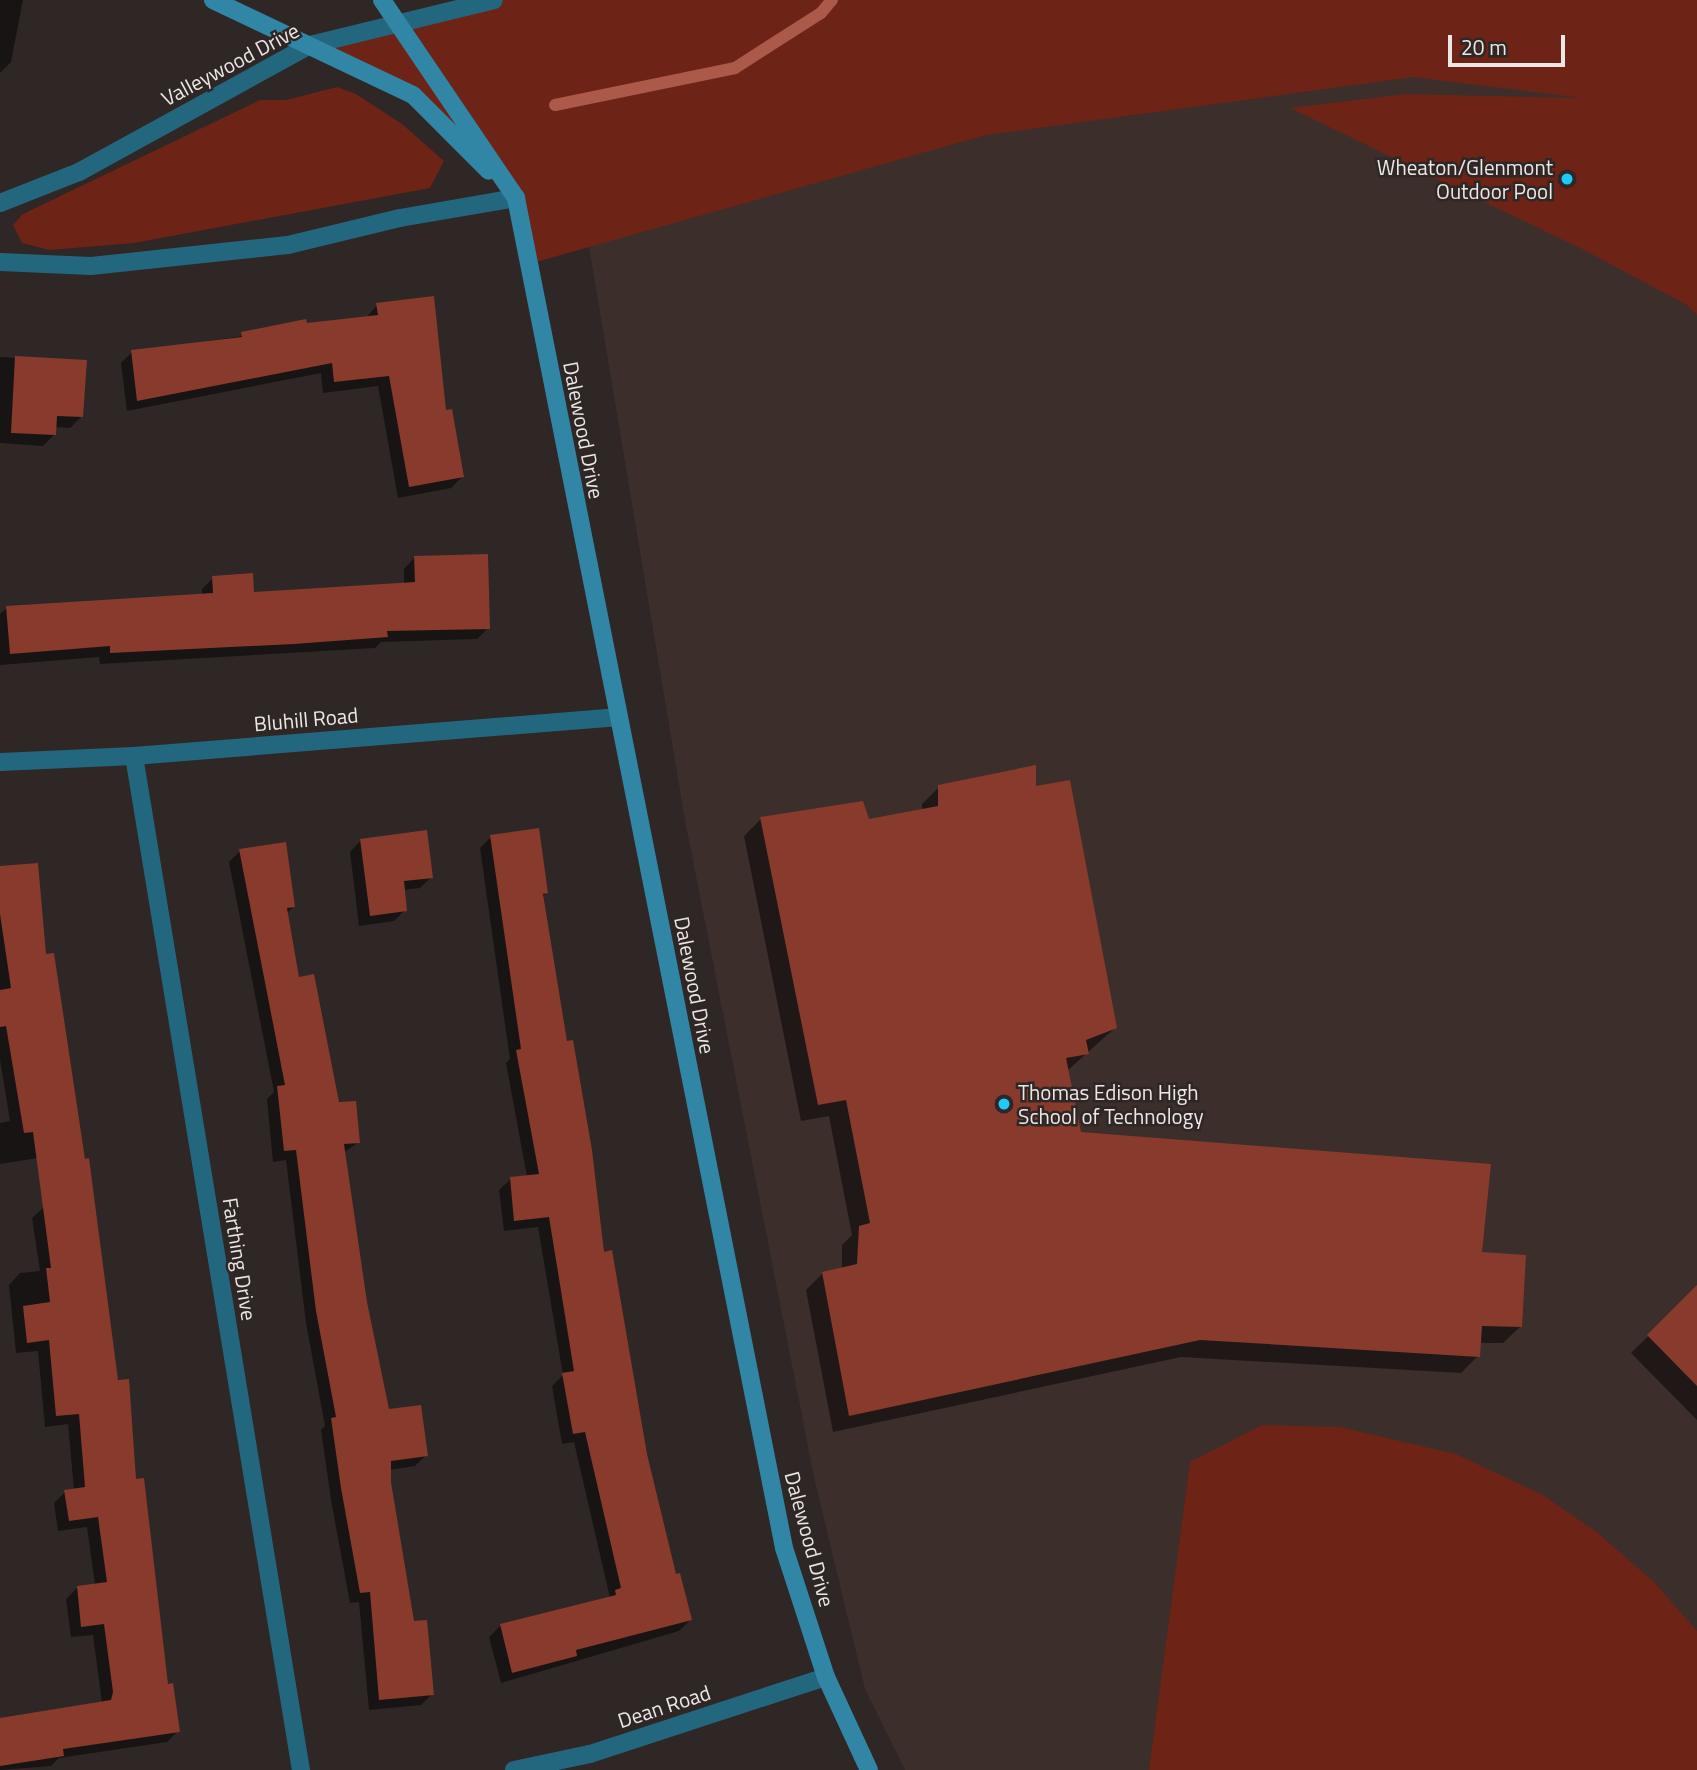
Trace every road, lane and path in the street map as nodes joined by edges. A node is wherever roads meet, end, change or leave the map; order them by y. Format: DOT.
graph roads {
  1 [pos="212,0"];
  2 [pos="382,0"];
  3 [pos="494,0"];
  4 [pos="400,22"];
  5 [pos="310,45"];
  6 [pos="516,198"];
  7 [pos="0,203"];
  8 [pos="0,262"];
  9 [pos="616,717"];
  10 [pos="134,756"];
  11 [pos="0,762"];
  12 [pos="826,1677"];
  13 [pos="301,1770"];
  14 [pos="514,1770"];
  15 [pos="869,1770"];
  1 -- 5 [label="street"];
  2 -- 4 [label="street, Dalewood Drive"];
  3 -- 4 [label="street, Valleywood Drive"];
  4 -- 5 [label="street, Valleywood Drive"];
  4 -- 6 [label="street, Dalewood Drive"];
  5 -- 6 [label="street"];
  5 -- 7 [label="street, Valleywood Drive"];
  6 -- 8 [label="street"];
  6 -- 9 [label="street, Dalewood Drive"];
  9 -- 10 [label="street, Bluhill Road"];
  9 -- 12 [label="street, Dalewood Drive"];
  10 -- 11 [label="street, Bluhill Road"];
  10 -- 13 [label="street, Farthing Drive"];
  12 -- 14 [label="street, Dean Road"];
  12 -- 15 [label="street, Dalewood Drive"];
}
